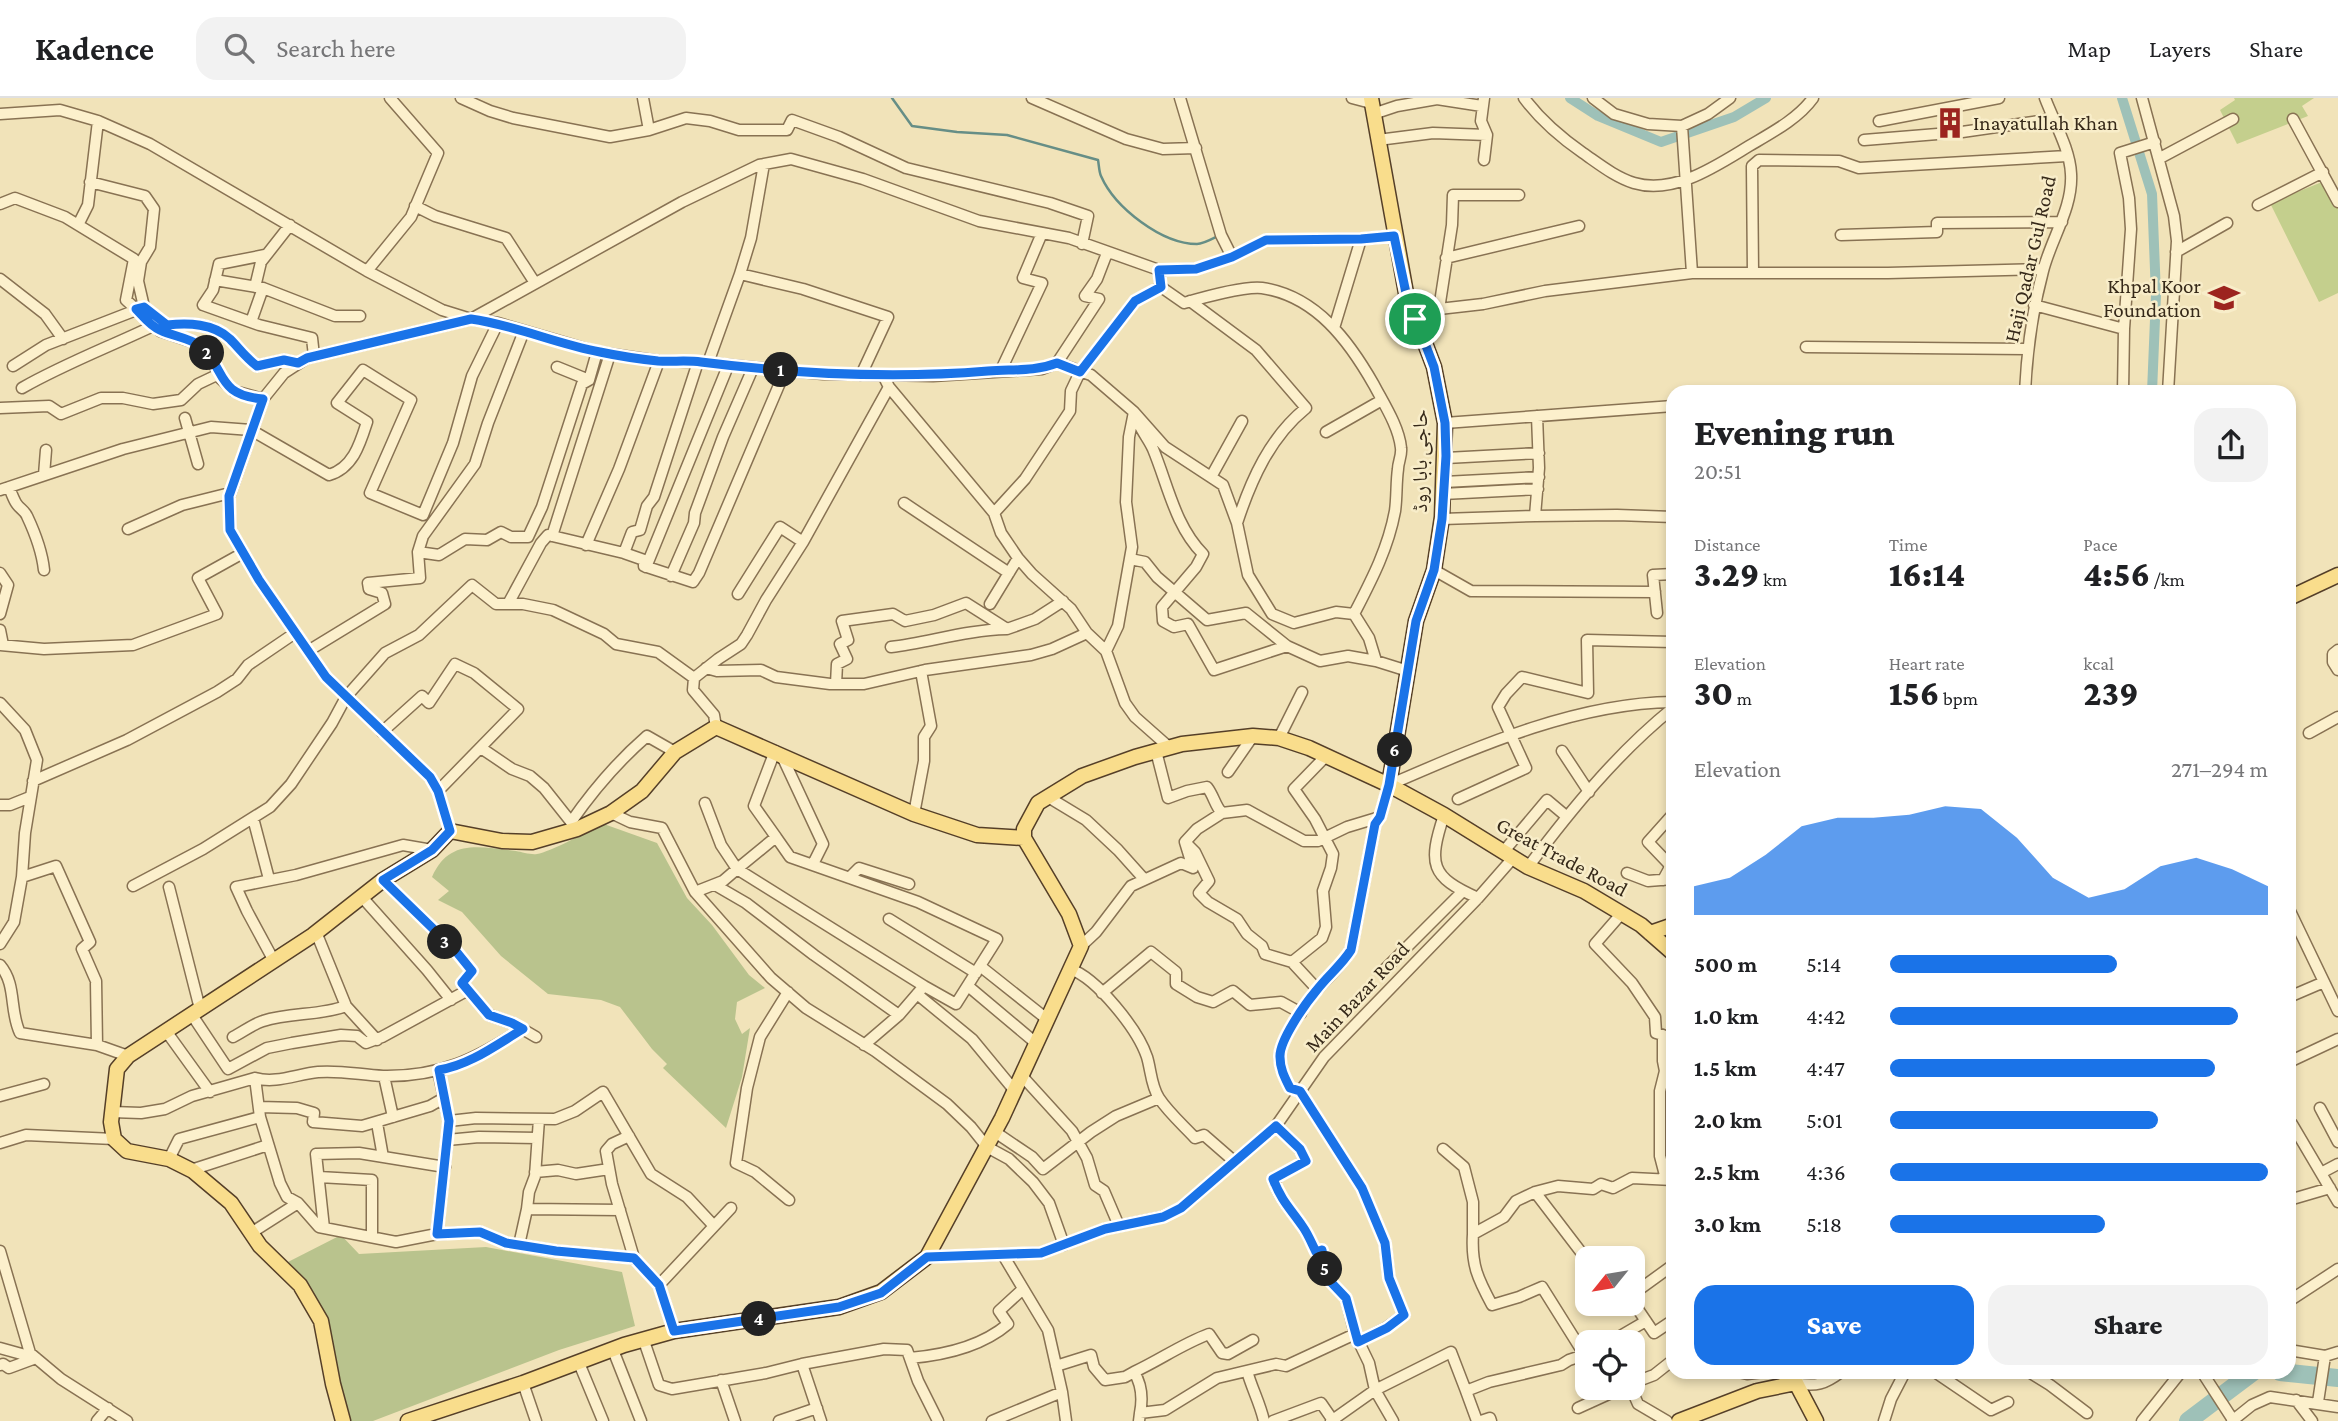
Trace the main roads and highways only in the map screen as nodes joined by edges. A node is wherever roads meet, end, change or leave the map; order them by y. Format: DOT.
graph roads {
  1 [pos="1372,105"];
  2 [pos="2338,577"];
  3 [pos="2296,597"];
  4 [pos="1389,785"];
  5 [pos="1024,838"];
  6 [pos="1666,927"];
  7 [pos="1650,933"];
  8 [pos="1666,947"];
  9 [pos="1790,1379"];
  10 [pos="1796,1379"];
  11 [pos="343,1421"];
  12 [pos="408,1421"];
  13 [pos="1679,1421"];
  14 [pos="1816,1421"];
  1 -- 4 [label="main road, حاجی بابا روڈ"];
  2 -- 3 [label="main road"];
  4 -- 5 [label="main road, Great Trade Road"];
  4 -- 7 [label="main road, Great Trade Road"];
  5 -- 11 [label="main road"];
  5 -- 12 [label="main road"];
  6 -- 7 [label="main road"];
  7 -- 8 [label="main road, Great Trade Road"];
  9 -- 13 [label="main road"];
  10 -- 14 [label="main road"];
}
